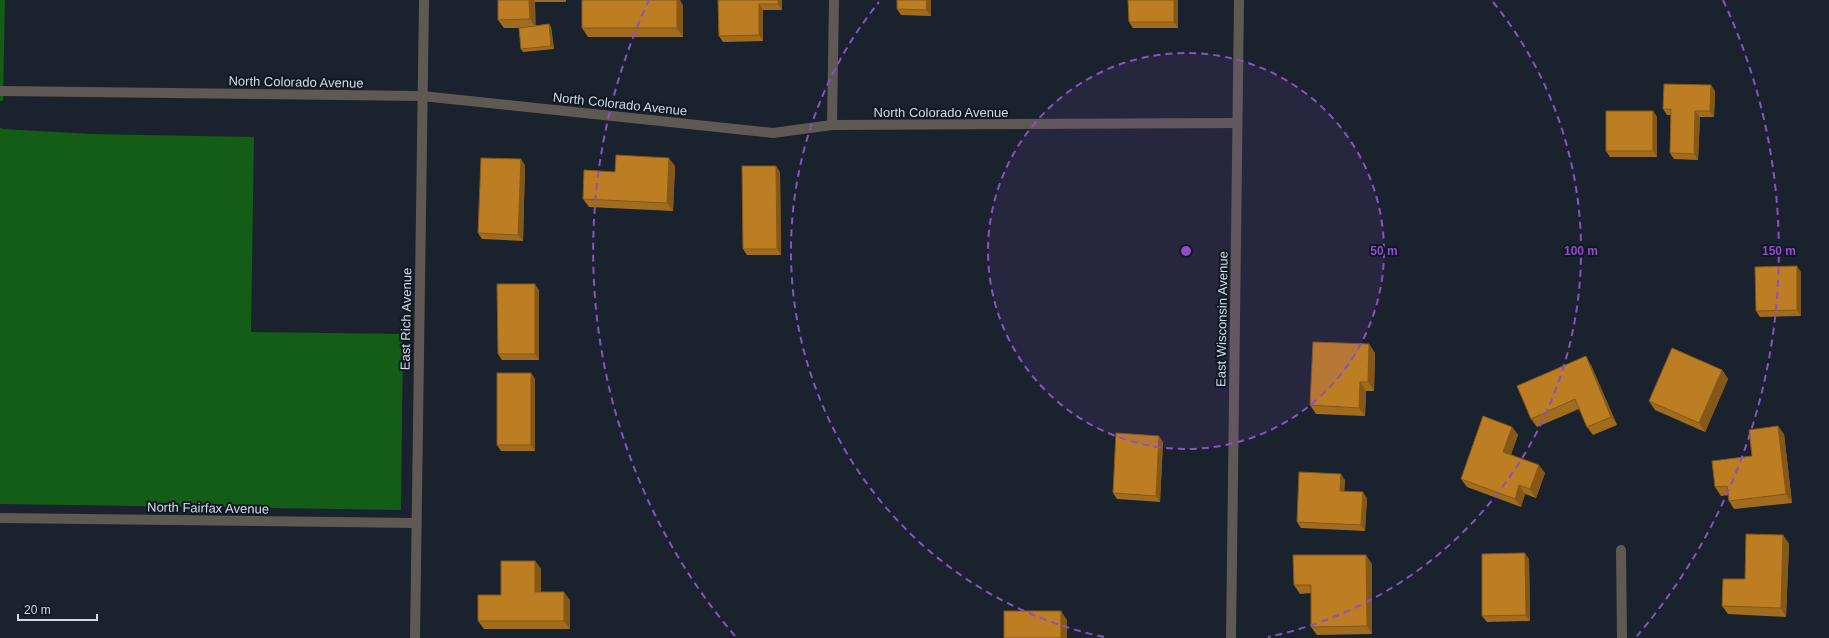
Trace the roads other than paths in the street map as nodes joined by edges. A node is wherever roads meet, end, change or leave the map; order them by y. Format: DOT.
graph roads {
  1 [pos="424,0"];
  2 [pos="834,0"];
  3 [pos="1238,0"];
  4 [pos="0,90"];
  5 [pos="422,96"];
  6 [pos="1237,123"];
  7 [pos="832,125"];
  8 [pos="0,518"];
  9 [pos="416,523"];
  10 [pos="1621,550"];
  11 [pos="415,638"];
  12 [pos="1231,638"];
  13 [pos="1622,638"];
  1 -- 5 [label="street, East Rich Avenue"];
  2 -- 7 [label="street"];
  3 -- 6 [label="street, East Wisconsin Avenue"];
  4 -- 5 [label="street, North Colorado Avenue"];
  5 -- 7 [label="street, North Colorado Avenue"];
  5 -- 9 [label="street, East Rich Avenue"];
  6 -- 7 [label="street, North Colorado Avenue"];
  6 -- 12 [label="street, East Wisconsin Avenue"];
  8 -- 9 [label="street, North Fairfax Avenue"];
  9 -- 11 [label="street, East Rich Avenue"];
  10 -- 13 [label="street"];
}
